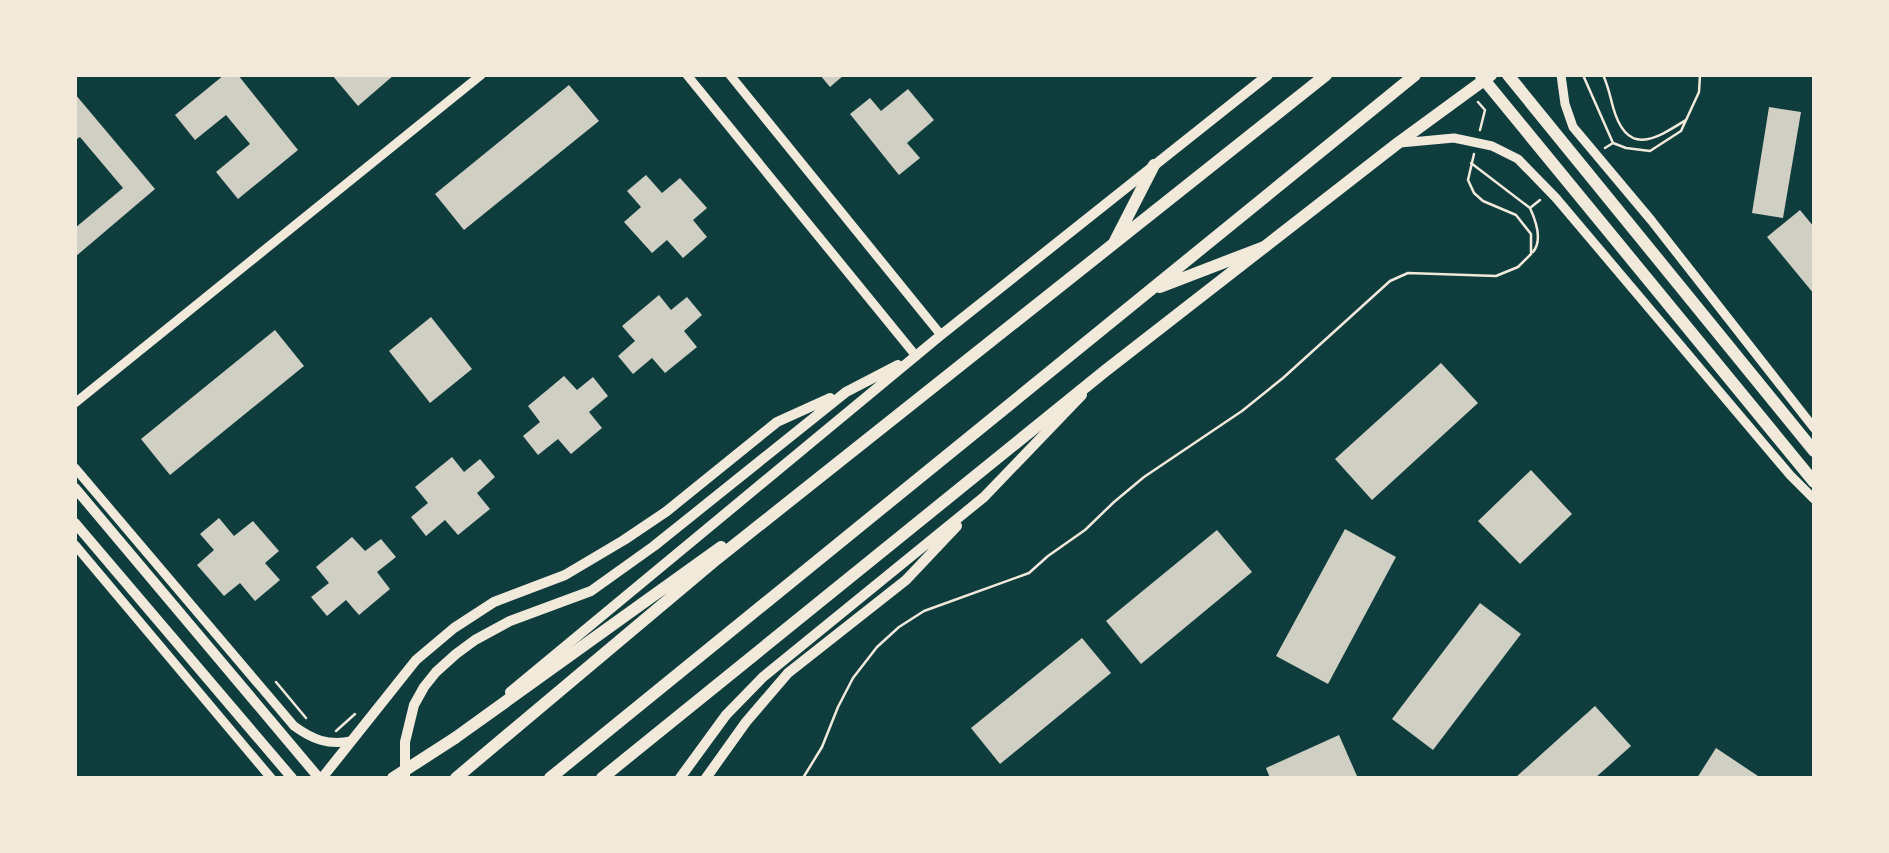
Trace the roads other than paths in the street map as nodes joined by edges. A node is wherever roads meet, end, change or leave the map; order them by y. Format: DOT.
graph roads {
  1 [pos="481,75"];
  2 [pos="687,75"];
  3 [pos="730,75"];
  4 [pos="1268,75"];
  5 [pos="1326,75"];
  6 [pos="1415,75"];
  7 [pos="1481,75"];
  8 [pos="1491,75"];
  9 [pos="1508,75"];
  10 [pos="1561,75"];
  11 [pos="1398,143"];
  12 [pos="1154,165"];
  13 [pos="1111,247"];
  14 [pos="1264,247"];
  15 [pos="1150,291"];
  16 [pos="941,335"];
  17 [pos="916,356"];
  18 [pos="1105,371"];
  19 [pos="846,391"];
  20 [pos="75,403"];
  21 [pos="1814,428"];
  22 [pos="857,448"];
  23 [pos="1814,451"];
  24 [pos="75,468"];
  25 [pos="1814,482"];
  26 [pos="75,488"];
  27 [pos="984,497"];
  28 [pos="1814,499"];
  29 [pos="75,523"];
  30 [pos="75,545"];
  31 [pos="455,738"];
  32 [pos="351,741"];
  33 [pos="271,778"];
  34 [pos="292,778"];
  35 [pos="320,778"];
  36 [pos="393,778"];
  37 [pos="405,778"];
  38 [pos="456,778"];
  39 [pos="550,778"];
  40 [pos="601,778"];
  41 [pos="680,778"];
  42 [pos="706,778"];
  1 -- 20 [label="street"];
  2 -- 17 [label="street"];
  3 -- 16 [label="street"];
  4 -- 12 [label="main road"];
  5 -- 13 [label="main road"];
  6 -- 15 [label="main road"];
  7 -- 25 [label="main road"];
  8 -- 11 [label="main road"];
  9 -- 23 [label="main road"];
  10 -- 21 [label="street"];
  11 -- 14 [label="main road"];
  11 -- 28 [label="street"];
  12 -- 13 [label="main road"];
  12 -- 16 [label="main road"];
  13 -- 22 [label="main road"];
  14 -- 15 [label="main road"];
  14 -- 18 [label="main road"];
  15 -- 39 [label="main road"];
  16 -- 17 [label="main road"];
  17 -- 19 [label="main road"];
  17 -- 31 [label="main road"];
  18 -- 27 [label="main road"];
  18 -- 40 [label="main road"];
  19 -- 32 [label="main road"];
  19 -- 37 [label="main road"];
  22 -- 31 [label="main road"];
  22 -- 38 [label="main road"];
  24 -- 32 [label="street"];
  26 -- 35 [label="main road"];
  27 -- 41 [label="main road"];
  27 -- 42 [label="main road"];
  29 -- 34 [label="main road"];
  30 -- 33 [label="street"];
  31 -- 36 [label="main road"];
  32 -- 35 [label="main road"];
}
